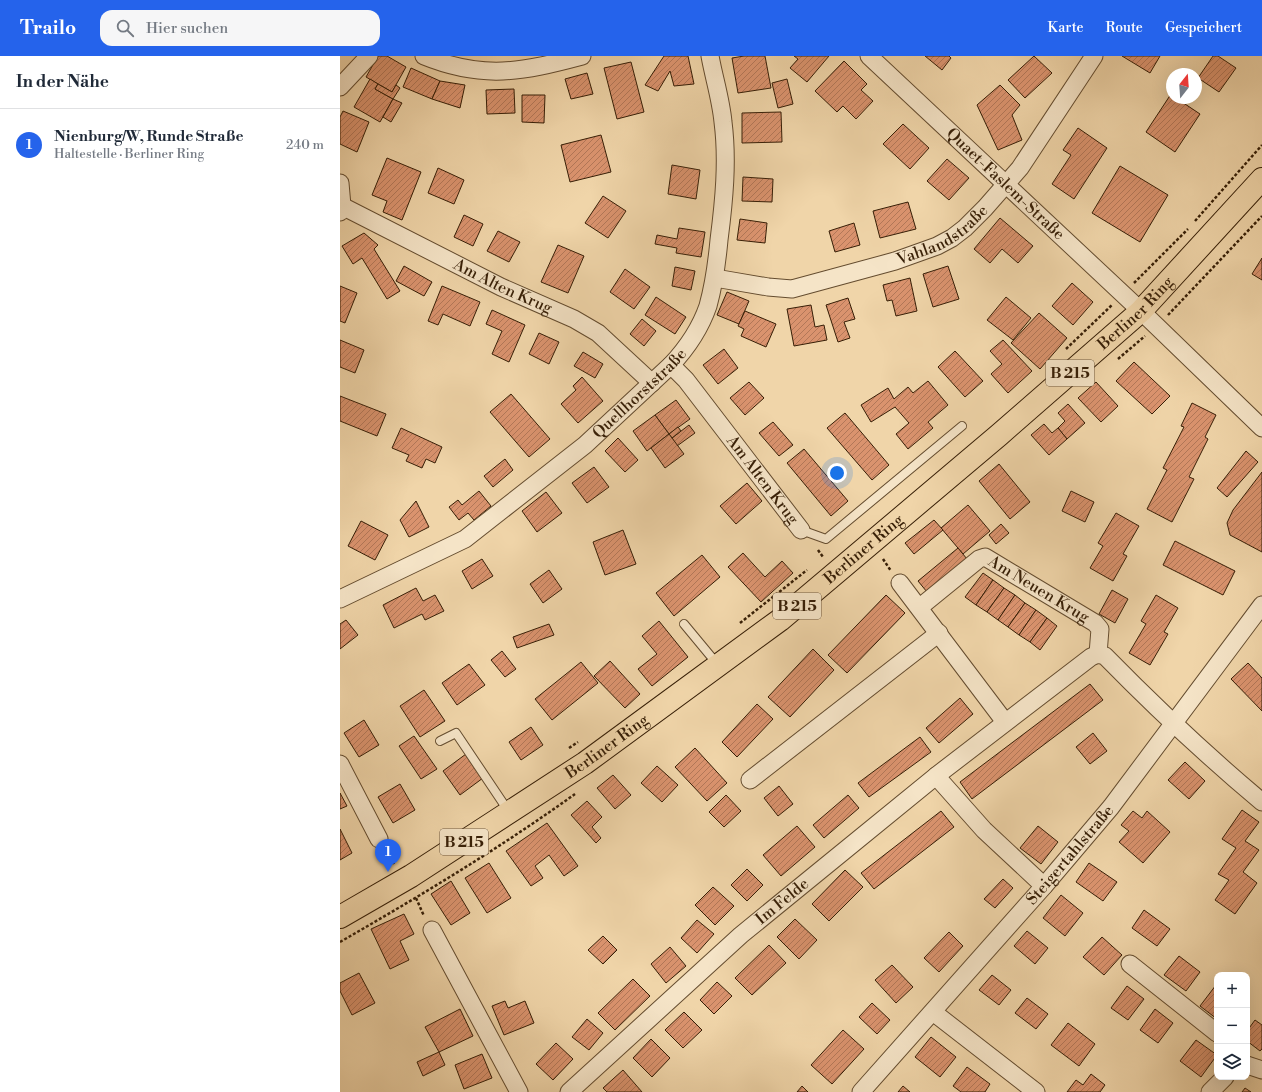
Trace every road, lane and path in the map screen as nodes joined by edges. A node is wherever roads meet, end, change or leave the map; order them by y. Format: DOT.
graph roads {
  1 [pos="370,56"];
  2 [pos="424,56"];
  3 [pos="582,56"];
  4 [pos="710,56"];
  5 [pos="869,56"];
  6 [pos="1094,56"];
  7 [pos="340,87"];
  8 [pos="1262,145"];
  9 [pos="1262,179"];
  10 [pos="340,183"];
  11 [pos="1006,184"];
  12 [pos="341,209"];
  13 [pos="1262,216"];
  14 [pos="715,278"];
  15 [pos="1123,295"];
  16 [pos="1149,319"];
  17 [pos="1060,354"];
  18 [pos="672,365"];
  19 [pos="652,383"];
  20 [pos="962,426"];
  21 [pos="1262,428"];
  22 [pos="801,530"];
  23 [pos="829,552"];
  24 [pos="817,562"];
  25 [pos="811,566"];
  26 [pos="900,583"];
  27 [pos="340,599"];
  28 [pos="1262,606"];
  29 [pos="920,607"];
  30 [pos="684,624"];
  31 [pos="737,626"];
  32 [pos="939,633"];
  33 [pos="1098,654"];
  34 [pos="718,665"];
  35 [pos="1005,722"];
  36 [pos="1173,724"];
  37 [pos="584,737"];
  38 [pos="440,741"];
  39 [pos="566,751"];
  40 [pos="340,764"];
  41 [pos="936,776"];
  42 [pos="750,780"];
  43 [pos="1262,802"];
  44 [pos="509,812"];
  45 [pos="379,839"];
  46 [pos="401,860"];
  47 [pos="388,868"];
  48 [pos="1044,886"];
  49 [pos="340,917"];
  50 [pos="432,930"];
  51 [pos="1130,964"];
  52 [pos="933,1012"];
  53 [pos="1214,1031"];
  54 [pos="1250,1066"];
  55 [pos="1262,1070"];
  56 [pos="1221,1080"];
  57 [pos="519,1092"];
  58 [pos="569,1092"];
  59 [pos="861,1092"];
  60 [pos="1036,1092"];
  61 [pos="1210,1092"];
  1 -- 7 [label="street"];
  2 -- 3 [label="street"];
  4 -- 14 [label="street, Quellhorststraße"];
  5 -- 11 [label="street, Quaet-Faslem-Straße"];
  6 -- 11 [label="street, Vahlandstraße"];
  8 -- 15 [label="path"];
  9 -- 16 [label="main road, Berliner Ring / B 215"];
  10 -- 12 [label="street"];
  11 -- 14 [label="street, Vahlandstraße"];
  11 -- 15 [label="street, Quaet-Faslem-Straße"];
  12 -- 19 [label="street, Am Alten Krug"];
  13 -- 16 [label="path"];
  14 -- 18 [label="street, Quellhorststraße"];
  15 -- 16 [label="street, Quaet-Faslem-Straße"];
  15 -- 17 [label="path"];
  16 -- 21 [label="street, Quaet-Faslem-Straße"];
  16 -- 34 [label="main road, Berliner Ring / B 215"];
  18 -- 19 [label="street, Quellhorststraße"];
  18 -- 22 [label="street, Am Alten Krug"];
  19 -- 27 [label="street, Quellhorststraße"];
  20 -- 22 [label="lane, Am Alten Krug"];
  23 -- 24 [label="path"];
  25 -- 31 [label="path"];
  26 -- 29 [label="street"];
  28 -- 36 [label="street, Steigertahlstraße"];
  29 -- 32 [label="street"];
  29 -- 33 [label="street, Am Neuen Krug"];
  30 -- 34 [label="lane"];
  32 -- 35 [label="street"];
  32 -- 42 [label="street"];
  33 -- 35 [label="street"];
  33 -- 36 [label="street"];
  34 -- 44 [label="main road, Berliner Ring / B 215"];
  35 -- 41 [label="street, Im Felde"];
  36 -- 43 [label="street"];
  36 -- 48 [label="street, Steigertahlstraße"];
  37 -- 39 [label="path"];
  38 -- 44 [label="lane"];
  40 -- 45 [label="street"];
  41 -- 48 [label="street"];
  41 -- 58 [label="street, Im Felde"];
  44 -- 49 [label="main road, Berliner Ring / B 215"];
  46 -- 47 [label="path"];
  48 -- 52 [label="street, Steigertahlstraße"];
  50 -- 57 [label="street"];
  51 -- 53 [label="street"];
  52 -- 59 [label="street, Steigertahlstraße"];
  52 -- 60 [label="street"];
  54 -- 55 [label="street"];
  56 -- 61 [label="street"];
}
